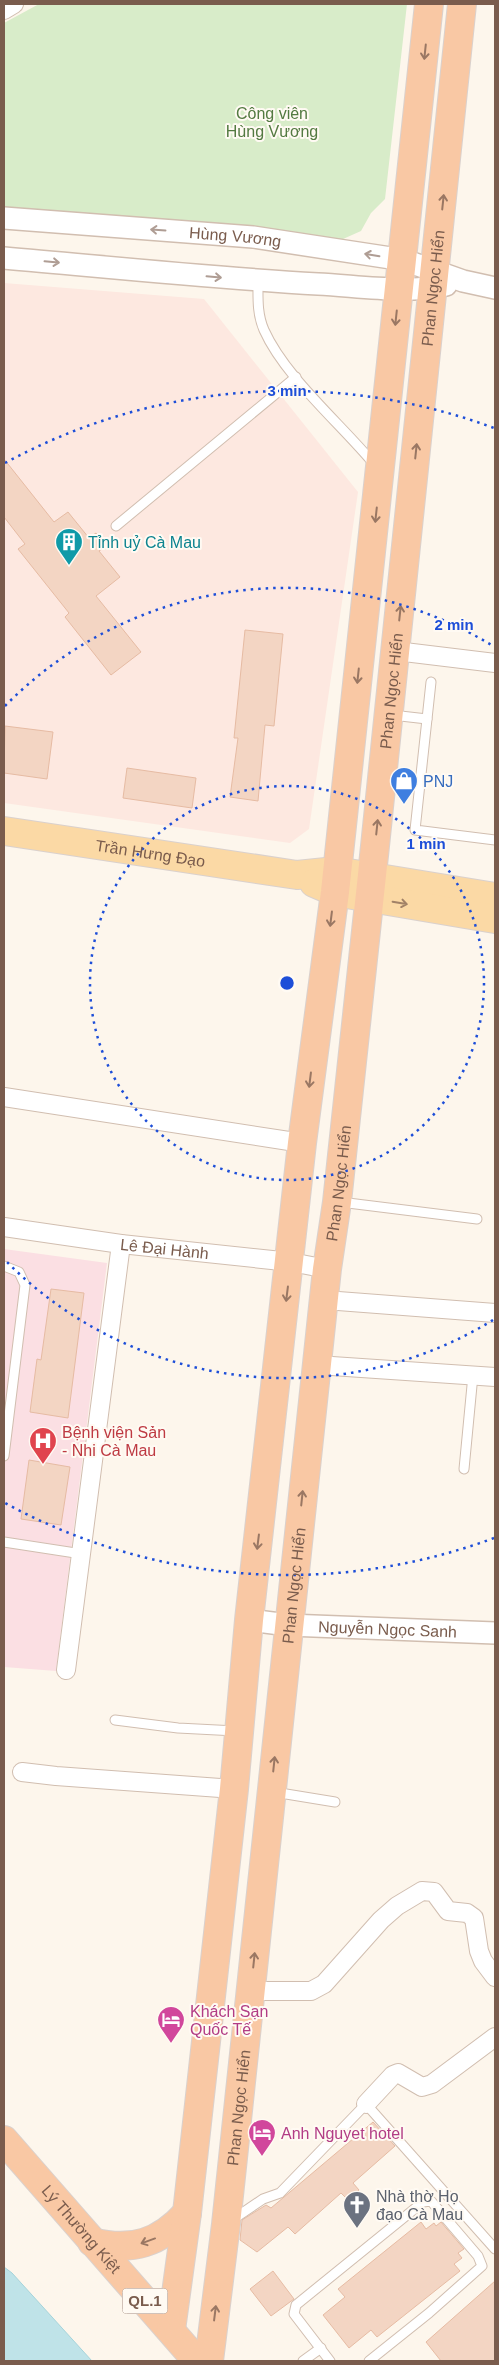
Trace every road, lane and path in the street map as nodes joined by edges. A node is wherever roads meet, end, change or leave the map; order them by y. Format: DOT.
graph roads {
  1 [pos="14,4"];
  2 [pos="430,4"];
  3 [pos="462,4"];
  4 [pos="4,10"];
  5 [pos="4,218"];
  6 [pos="4,258"];
  7 [pos="404,260"];
  8 [pos="434,279"];
  9 [pos="258,280"];
  10 [pos="495,288"];
  11 [pos="399,289"];
  12 [pos="296,377"];
  13 [pos="381,473"];
  14 [pos="116,526"];
  15 [pos="396,651"];
  16 [pos="495,663"];
  17 [pos="431,682"];
  18 [pos="389,715"];
  19 [pos="427,719"];
  20 [pos="4,831"];
  21 [pos="495,840"];
  22 [pos="336,881"];
  23 [pos="371,886"];
  24 [pos="495,897"];
  25 [pos="495,919"];
  26 [pos="4,1097"];
  27 [pos="302,1144"];
  28 [pos="337,1202"];
  29 [pos="477,1219"];
  30 [pos="4,1227"];
  31 [pos="121,1244"];
  32 [pos="291,1262"];
  33 [pos="4,1266"];
  34 [pos="327,1268"];
  35 [pos="325,1300"];
  36 [pos="495,1313"];
  37 [pos="317,1365"];
  38 [pos="473,1375"];
  39 [pos="495,1377"];
  40 [pos="4,1456"];
  41 [pos="464,1469"];
  42 [pos="4,1542"];
  43 [pos="82,1554"];
  44 [pos="249,1620"];
  45 [pos="288,1625"];
  46 [pos="495,1634"];
  47 [pos="66,1670"];
  48 [pos="114,1720"];
  49 [pos="239,1731"];
  50 [pos="22,1772"];
  51 [pos="234,1789"];
  52 [pos="271,1792"];
  53 [pos="334,1802"];
  54 [pos="495,1976"];
  55 [pos="250,1990"];
  56 [pos="495,2037"];
  57 [pos="366,2104"];
  58 [pos="4,2140"];
  59 [pos="187,2213"];
  60 [pos="226,2224"];
  61 [pos="92,2242"];
  62 [pos="495,2249"];
  63 [pos="171,2330"];
  64 [pos="320,2348"];
  65 [pos="197,2361"];
  66 [pos="209,2361"];
  67 [pos="303,2361"];
  68 [pos="330,2361"];
  69 [pos="369,2361"];
  1 -- 4 [label="street"];
  2 -- 7 [label="highway, Phan Ngọc Hiển, one-way"];
  8 -- 3 [label="highway, Phan Ngọc Hiển, one-way"];
  7 -- 5 [label="street, Hùng Vương, one-way"];
  6 -- 9 [label="street, one-way"];
  7 -- 8 [label="street, Hùng Vương"];
  7 -- 11 [label="highway, Phan Ngọc Hiển"];
  8 -- 10 [label="street"];
  8 -- 11 [label="street"];
  15 -- 8 [label="highway, Phan Ngọc Hiển, one-way"];
  9 -- 11 [label="street"];
  9 -- 12 [label="lane"];
  11 -- 13 [label="highway, Phan Ngọc Hiển, one-way"];
  12 -- 13 [label="lane"];
  12 -- 14 [label="lane"];
  13 -- 22 [label="highway, Phan Ngọc Hiển, one-way"];
  15 -- 16 [label="street"];
  15 -- 18 [label="highway, Phan Ngọc Hiển"];
  17 -- 19 [label="lane"];
  18 -- 19 [label="lane"];
  23 -- 18 [label="highway, Phan Ngọc Hiển, one-way"];
  19 -- 21 [label="lane"];
  20 -- 22 [label="main road, Trần Hưng Đạo"];
  22 -- 23 [label="main road, Trần Hưng Đạo"];
  22 -- 27 [label="highway, Phan Ngọc Hiển, one-way"];
  23 -- 24 [label="main road, Trần Hưng Đạo"];
  23 -- 25 [label="main road, Trần Hưng Đạo, one-way"];
  23 -- 28 [label="highway, Phan Ngọc Hiển"];
  26 -- 27 [label="street"];
  27 -- 32 [label="highway, Phan Ngọc Hiển"];
  28 -- 29 [label="lane"];
  28 -- 34 [label="highway, Phan Ngọc Hiển"];
  30 -- 31 [label="street, Lê Đại Hành"];
  31 -- 32 [label="street, Lê Đại Hành"];
  31 -- 43 [label="street"];
  32 -- 34 [label="street, Lê Đại Hành"];
  32 -- 44 [label="highway, Phan Ngọc Hiển, one-way"];
  33 -- 40 [label="lane"];
  34 -- 35 [label="highway, Phan Ngọc Hiển"];
  35 -- 36 [label="street"];
  35 -- 37 [label="highway, Phan Ngọc Hiển"];
  37 -- 38 [label="street"];
  45 -- 37 [label="highway, Phan Ngọc Hiển, one-way"];
  38 -- 39 [label="street"];
  38 -- 41 [label="lane"];
  42 -- 43 [label="lane"];
  43 -- 47 [label="street"];
  44 -- 45 [label="street, Nguyễn Ngọc Sanh"];
  44 -- 49 [label="highway, Phan Ngọc Hiển"];
  45 -- 46 [label="street, Nguyễn Ngọc Sanh"];
  52 -- 45 [label="highway, Phan Ngọc Hiển, one-way"];
  48 -- 49 [label="lane"];
  49 -- 51 [label="highway, Phan Ngọc Hiển"];
  50 -- 51 [label="street"];
  51 -- 59 [label="highway, Phan Ngọc Hiển"];
  52 -- 53 [label="lane"];
  55 -- 52 [label="highway, Phan Ngọc Hiển, one-way"];
  54 -- 55 [label="street"];
  55 -- 60 [label="highway, Phan Ngọc Hiển"];
  56 -- 57 [label="street"];
  57 -- 60 [label="lane"];
  57 -- 62 [label="lane"];
  58 -- 61 [label="highway, Lý Thường Kiệt / QL.1"];
  59 -- 61 [label="highway, one-way"];
  59 -- 63 [label="highway, Phan Ngọc Hiển"];
  66 -- 60 [label="highway, Phan Ngọc Hiển, one-way"];
  61 -- 63 [label="highway, Lý Thường Kiệt / QL.1"];
  63 -- 65 [label="highway, Lý Thường Kiệt / QL.1"];
  64 -- 67 [label="lane"];
  64 -- 68 [label="lane"];
  64 -- 69 [label="lane"];
}
